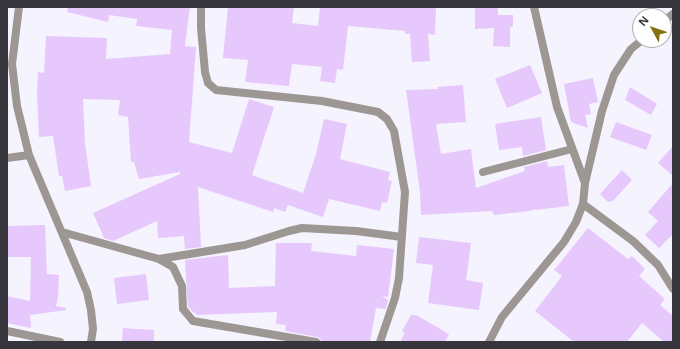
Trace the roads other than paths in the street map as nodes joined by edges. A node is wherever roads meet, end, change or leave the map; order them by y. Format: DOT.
graph roads {
  1 [pos="19,7"];
  2 [pos="201,7"];
  3 [pos="534,7"];
  4 [pos="632,48"];
  5 [pos="572,149"];
  6 [pos="29,155"];
  7 [pos="7,158"];
  8 [pos="483,172"];
  9 [pos="585,184"];
  10 [pos="583,204"];
  11 [pos="62,232"];
  12 [pos="402,237"];
  13 [pos="158,259"];
  14 [pos="673,289"];
  15 [pos="7,331"];
  16 [pos="60,342"];
  17 [pos="91,342"];
  18 [pos="316,342"];
  19 [pos="380,342"];
  20 [pos="489,342"];
  1 -- 6 [label="street"];
  2 -- 12 [label="street"];
  3 -- 5 [label="street"];
  4 -- 9 [label="street"];
  5 -- 8 [label="street"];
  5 -- 9 [label="street"];
  6 -- 7 [label="street"];
  6 -- 11 [label="street"];
  9 -- 10 [label="street"];
  10 -- 14 [label="street"];
  10 -- 20 [label="street"];
  11 -- 13 [label="street"];
  11 -- 17 [label="street"];
  12 -- 13 [label="street"];
  12 -- 19 [label="street"];
  13 -- 18 [label="street"];
  15 -- 16 [label="street"];
}
